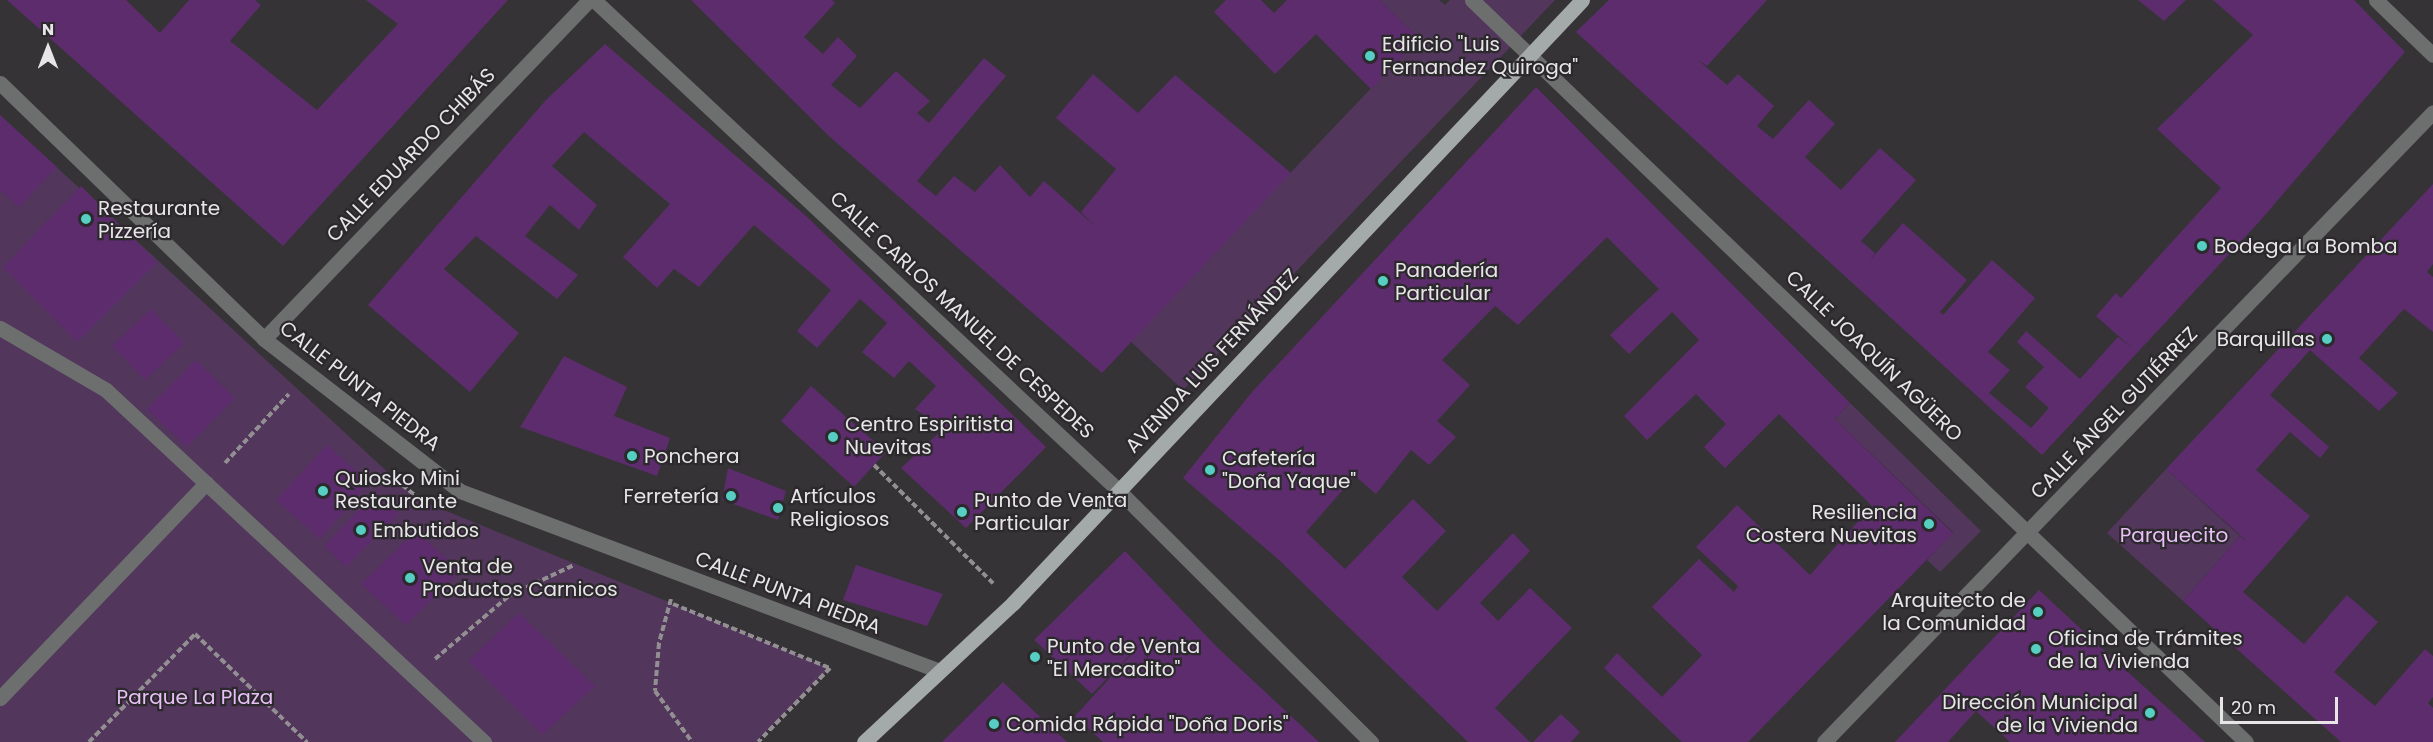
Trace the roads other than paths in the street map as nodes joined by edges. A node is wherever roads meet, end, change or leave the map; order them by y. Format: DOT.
graph roads {
  1 [pos="589,0"];
  2 [pos="594,0"];
  3 [pos="1472,0"];
  4 [pos="1582,0"];
  5 [pos="2376,0"];
  6 [pos="1530,55"];
  7 [pos="2433,55"];
  8 [pos="0,83"];
  9 [pos="2433,112"];
  10 [pos="0,328"];
  11 [pos="264,339"];
  12 [pos="206,483"];
  13 [pos="1119,491"];
  14 [pos="2028,533"];
  15 [pos="937,670"];
  16 [pos="0,698"];
  17 [pos="484,742"];
  18 [pos="864,742"];
  19 [pos="1371,742"];
  20 [pos="1824,742"];
  21 [pos="2246,742"];
  1 -- 11 [label="street, CALLE EDUARDO CHIBÁS"];
  2 -- 13 [label="street, CALLE CARLOS MANUEL DE CESPEDES"];
  3 -- 6 [label="street, CALLE JOAQUÍN AGÜERO"];
  4 -- 6 [label="main road, AVENIDA LUIS FERNÁNDEZ"];
  5 -- 7 [label="street"];
  6 -- 13 [label="main road, AVENIDA LUIS FERNÁNDEZ"];
  6 -- 14 [label="street, CALLE JOAQUÍN AGÜERO"];
  8 -- 11 [label="street, CALLE PUNTA PIEDRA"];
  9 -- 14 [label="street, CALLE ÁNGEL GUTIÉRREZ"];
  10 -- 12 [label="street"];
  11 -- 15 [label="street, CALLE PUNTA PIEDRA"];
  12 -- 16 [label="street"];
  12 -- 17 [label="street"];
  13 -- 15 [label="main road, AVENIDA LUIS FERNÁNDEZ"];
  13 -- 19 [label="street, CALLE CARLOS MANUEL DE CESPEDES"];
  14 -- 20 [label="street, CALLE ÁNGEL GUTIÉRREZ"];
  14 -- 21 [label="street, CALLE JOAQUÍN AGÜERO"];
  15 -- 18 [label="main road, AVENIDA LUIS FERNÁNDEZ"];
}
